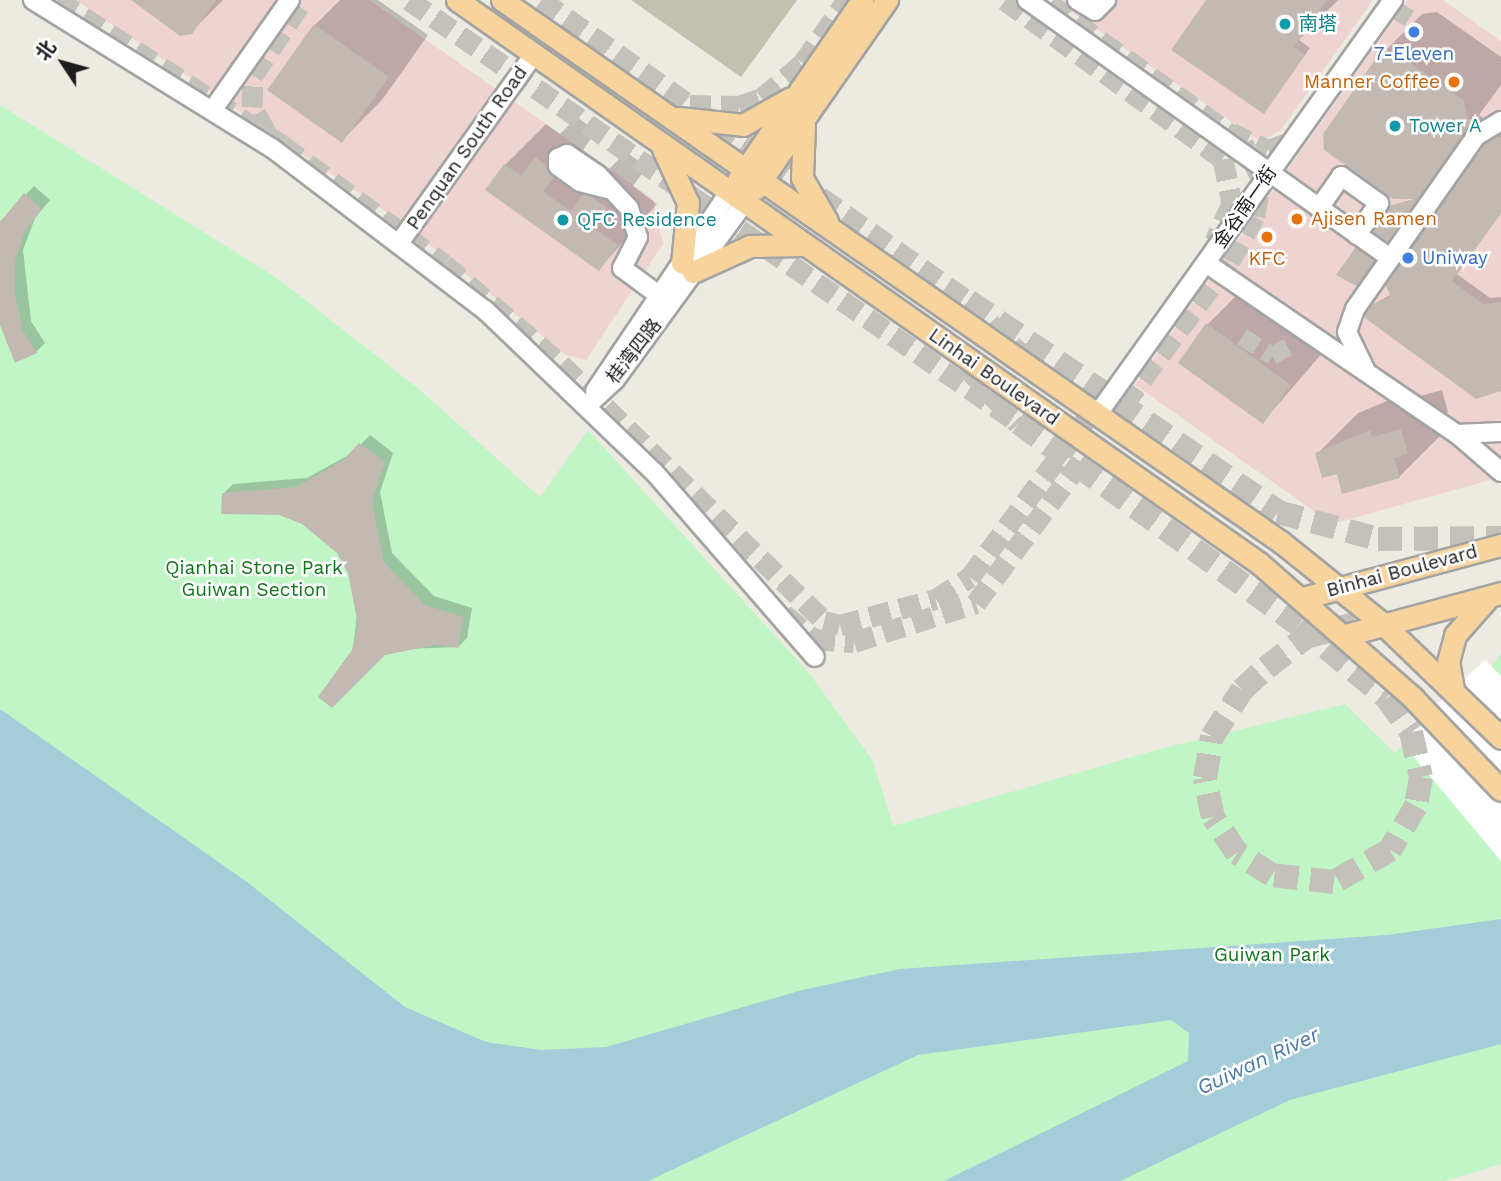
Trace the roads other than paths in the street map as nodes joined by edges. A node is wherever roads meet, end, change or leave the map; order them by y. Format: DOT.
graph roads {
  1 [pos="33,0"];
  2 [pos="290,0"];
  3 [pos="457,0"];
  4 [pos="502,0"];
  5 [pos="862,0"];
  6 [pos="887,0"];
  7 [pos="1027,0"];
  8 [pos="1065,0"];
  9 [pos="1077,0"];
  10 [pos="1106,0"];
  11 [pos="1393,0"];
  12 [pos="1052,18"];
  13 [pos="534,54"];
  14 [pos="806,98"];
  15 [pos="214,108"];
  16 [pos="669,116"];
  17 [pos="1501,121"];
  18 [pos="658,142"];
  19 [pos="1270,173"];
  20 [pos="753,174"];
  21 [pos="608,189"];
  22 [pos="738,197"];
  23 [pos="1319,208"];
  24 [pos="834,231"];
  25 [pos="1357,235"];
  26 [pos="400,243"];
  27 [pos="806,245"];
  28 [pos="1390,258"];
  29 [pos="1206,263"];
  30 [pos="688,268"];
  31 [pos="660,296"];
  32 [pos="1372,376"];
  33 [pos="589,404"];
  34 [pos="1097,415"];
  35 [pos="1501,432"];
  36 [pos="1457,434"];
  37 [pos="1501,472"];
  38 [pos="1501,545"];
  39 [pos="1339,588"];
  40 [pos="1497,594"];
  41 [pos="1303,598"];
  42 [pos="1383,624"];
  43 [pos="1346,635"];
  44 [pos="815,657"];
  45 [pos="1453,689"];
  46 [pos="1501,738"];
  47 [pos="1501,790"];
  1 -- 15 [label="street"];
  2 -- 15 [label="street"];
  3 -- 13 [label="main road, Linhai Boulevard"];
  4 -- 16 [label="main road, Linhai Boulevard"];
  5 -- 14 [label="main road, 桂湾四路"];
  6 -- 14 [label="main road, 桂湾四路"];
  7 -- 12 [label="street"];
  8 -- 12 [label="street"];
  9 -- 10 [label="street"];
  11 -- 19 [label="street, 金谷南一街"];
  12 -- 19 [label="street"];
  13 -- 18 [label="main road, Linhai Boulevard"];
  13 -- 26 [label="street, Penquan South Road"];
  14 -- 16 [label="main road"];
  14 -- 20 [label="main road, 桂湾四路"];
  14 -- 24 [label="main road"];
  15 -- 26 [label="street"];
  16 -- 20 [label="main road, Linhai Boulevard"];
  17 -- 28 [label="street"];
  18 -- 22 [label="main road, Linhai Boulevard"];
  18 -- 30 [label="main road"];
  19 -- 23 [label="street"];
  19 -- 29 [label="street, 金谷南一街"];
  20 -- 22 [label="main road, 桂湾四路"];
  20 -- 24 [label="main road, Linhai Boulevard"];
  21 -- 31 [label="street"];
  22 -- 27 [label="main road, Linhai Boulevard"];
  22 -- 30 [label="street, 桂湾四路"];
  23 -- 25 [label="street"];
  23 -- 25 [label="street"];
  24 -- 34 [label="main road, Linhai Boulevard"];
  25 -- 28 [label="street"];
  26 -- 33 [label="street"];
  27 -- 30 [label="main road"];
  27 -- 41 [label="main road, Linhai Boulevard"];
  28 -- 32 [label="street"];
  29 -- 32 [label="street"];
  29 -- 34 [label="street, 金谷南一街"];
  30 -- 31 [label="street, 桂湾四路"];
  30 -- 33 [label="street, 桂湾四路"];
  31 -- 33 [label="street, 桂湾四路"];
  32 -- 36 [label="street"];
  33 -- 44 [label="street"];
  34 -- 39 [label="main road, Linhai Boulevard"];
  35 -- 36 [label="street"];
  36 -- 37 [label="street"];
  38 -- 39 [label="main road, Binhai Boulevard"];
  39 -- 41 [label="main road, Binhai Boulevard"];
  39 -- 42 [label="main road, Linhai Boulevard"];
  40 -- 42 [label="main road"];
  40 -- 45 [label="main road"];
  41 -- 43 [label="main road, Linhai Boulevard"];
  42 -- 43 [label="main road"];
  42 -- 45 [label="main road, Linhai Boulevard"];
  43 -- 47 [label="main road, Linhai Boulevard"];
  45 -- 46 [label="main road, Linhai Boulevard"];
}
